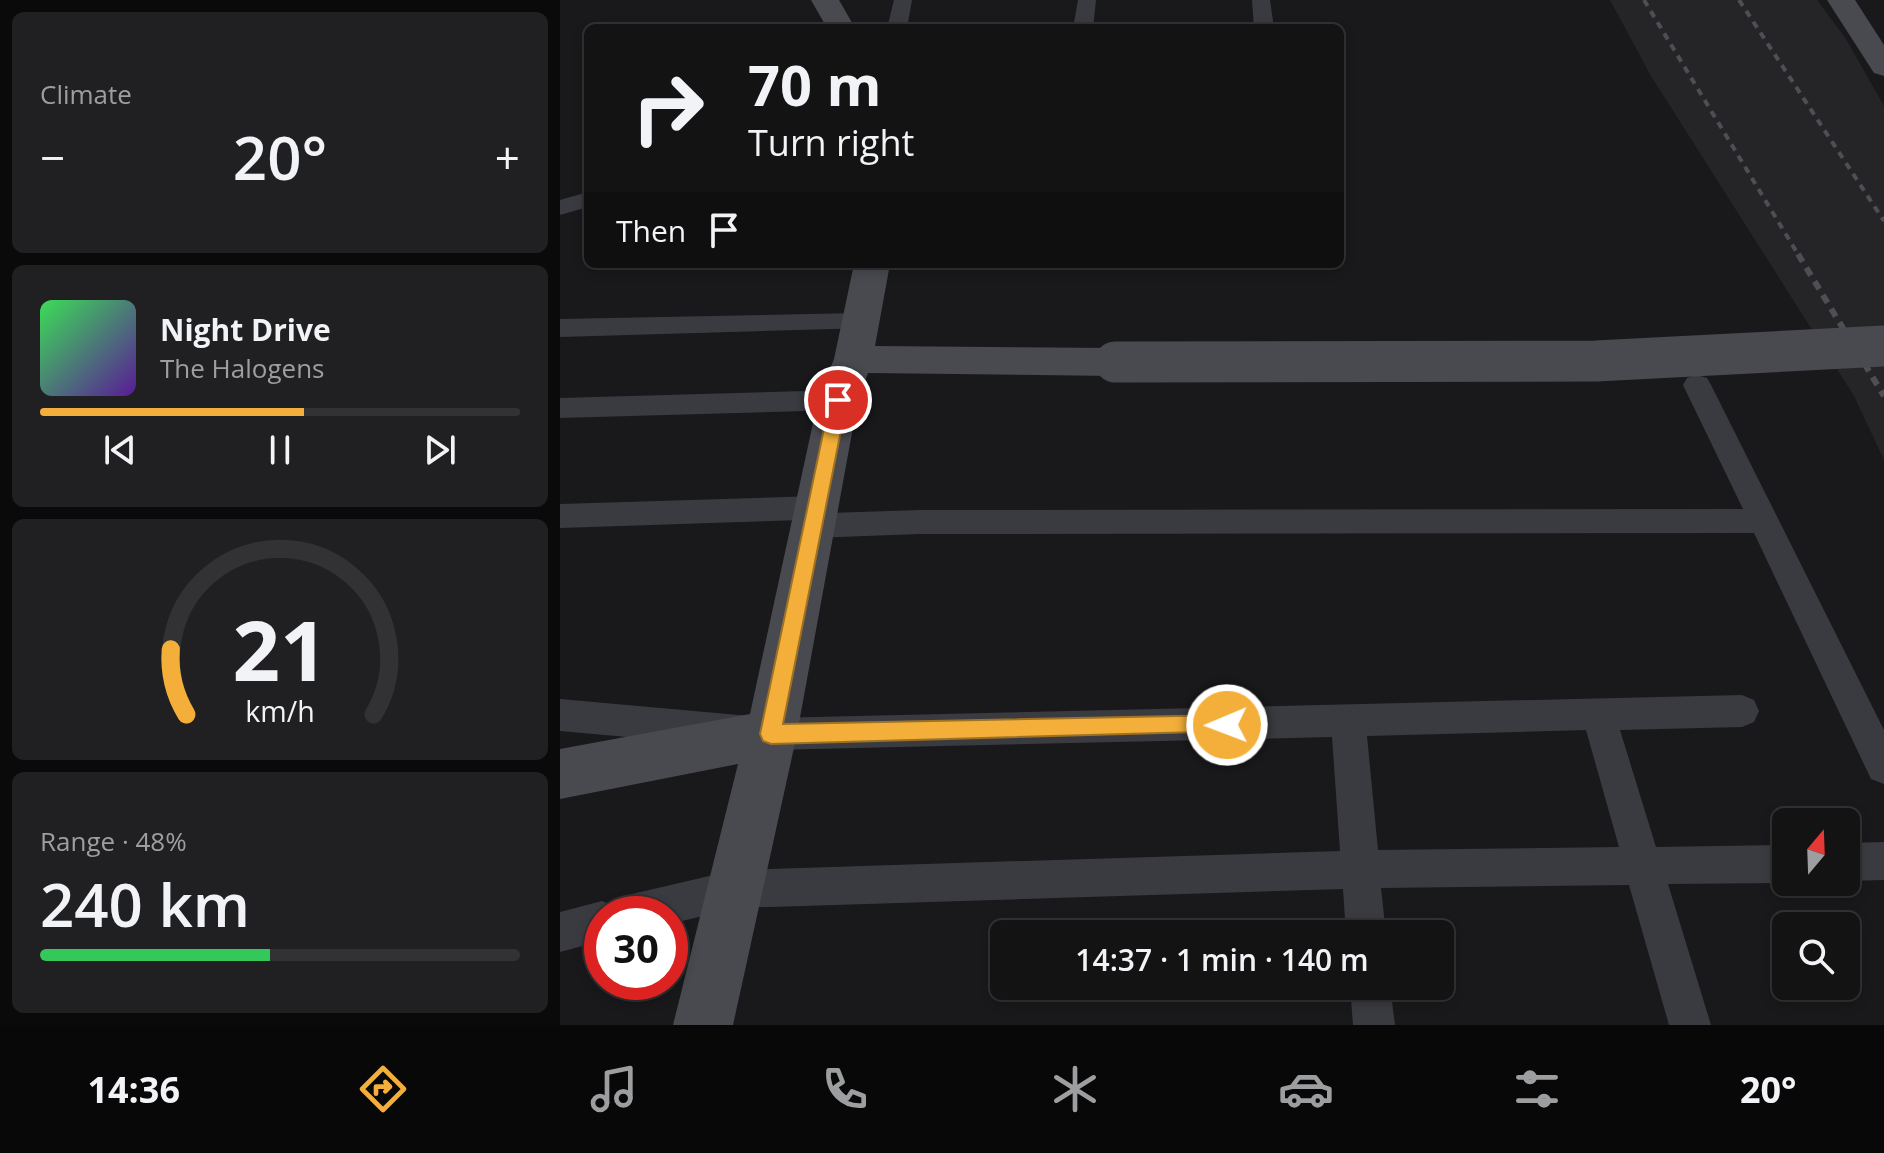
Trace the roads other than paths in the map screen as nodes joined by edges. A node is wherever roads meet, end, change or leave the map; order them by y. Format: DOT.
graph roads {
  1 [pos="825,0"];
  2 [pos="903,0"];
  3 [pos="1087,0"];
  4 [pos="1261,0"];
  5 [pos="1841,0"];
  6 [pos="839,24"];
  7 [pos="898,24"];
  8 [pos="1084,24"];
  9 [pos="1264,24"];
  10 [pos="1884,67"];
  11 [pos="584,200"];
  12 [pos="560,208"];
  13 [pos="871,268"];
  14 [pos="560,328"];
  15 [pos="1884,346"];
  16 [pos="850,360"];
  17 [pos="1697,385"];
  18 [pos="560,408"];
  19 [pos="560,516"];
  20 [pos="815,517"];
  21 [pos="1764,521"];
  22 [pos="1742,711"];
  23 [pos="560,715"];
  24 [pos="1599,717"];
  25 [pos="1348,722"];
  26 [pos="771,734"];
  27 [pos="1884,767"];
  28 [pos="560,774"];
  29 [pos="1884,861"];
  30 [pos="1860,862"];
  31 [pos="1772,864"];
  32 [pos="1641,868"];
  33 [pos="1361,869"];
  34 [pos="735,889"];
  35 [pos="688,900"];
  36 [pos="1365,920"];
  37 [pos="584,926"];
  38 [pos="560,932"];
  39 [pos="1371,1000"];
  40 [pos="703,1025"];
  41 [pos="1374,1025"];
  42 [pos="1690,1025"];
  1 -- 6 [label="street"];
  2 -- 7 [label="street"];
  3 -- 8 [label="street"];
  4 -- 9 [label="street"];
  5 -- 10 [label="street"];
  11 -- 12 [label="street"];
  13 -- 16 [label="street"];
  14 -- 16 [label="street"];
  15 -- 16 [label="street, bridge"];
  16 -- 18 [label="street"];
  16 -- 20 [label="street"];
  17 -- 21 [label="street"];
  19 -- 20 [label="street"];
  20 -- 21 [label="street"];
  20 -- 26 [label="street"];
  21 -- 27 [label="street"];
  22 -- 24 [label="street"];
  23 -- 26 [label="street"];
  24 -- 25 [label="street"];
  24 -- 32 [label="street"];
  25 -- 26 [label="street"];
  25 -- 33 [label="street"];
  26 -- 28 [label="street"];
  26 -- 34 [label="street"];
  29 -- 30 [label="street"];
  31 -- 32 [label="street"];
  32 -- 33 [label="street"];
  32 -- 42 [label="street"];
  33 -- 34 [label="street"];
  33 -- 36 [label="street"];
  34 -- 35 [label="street"];
  34 -- 40 [label="street"];
  37 -- 38 [label="street"];
  39 -- 41 [label="street"];
}
